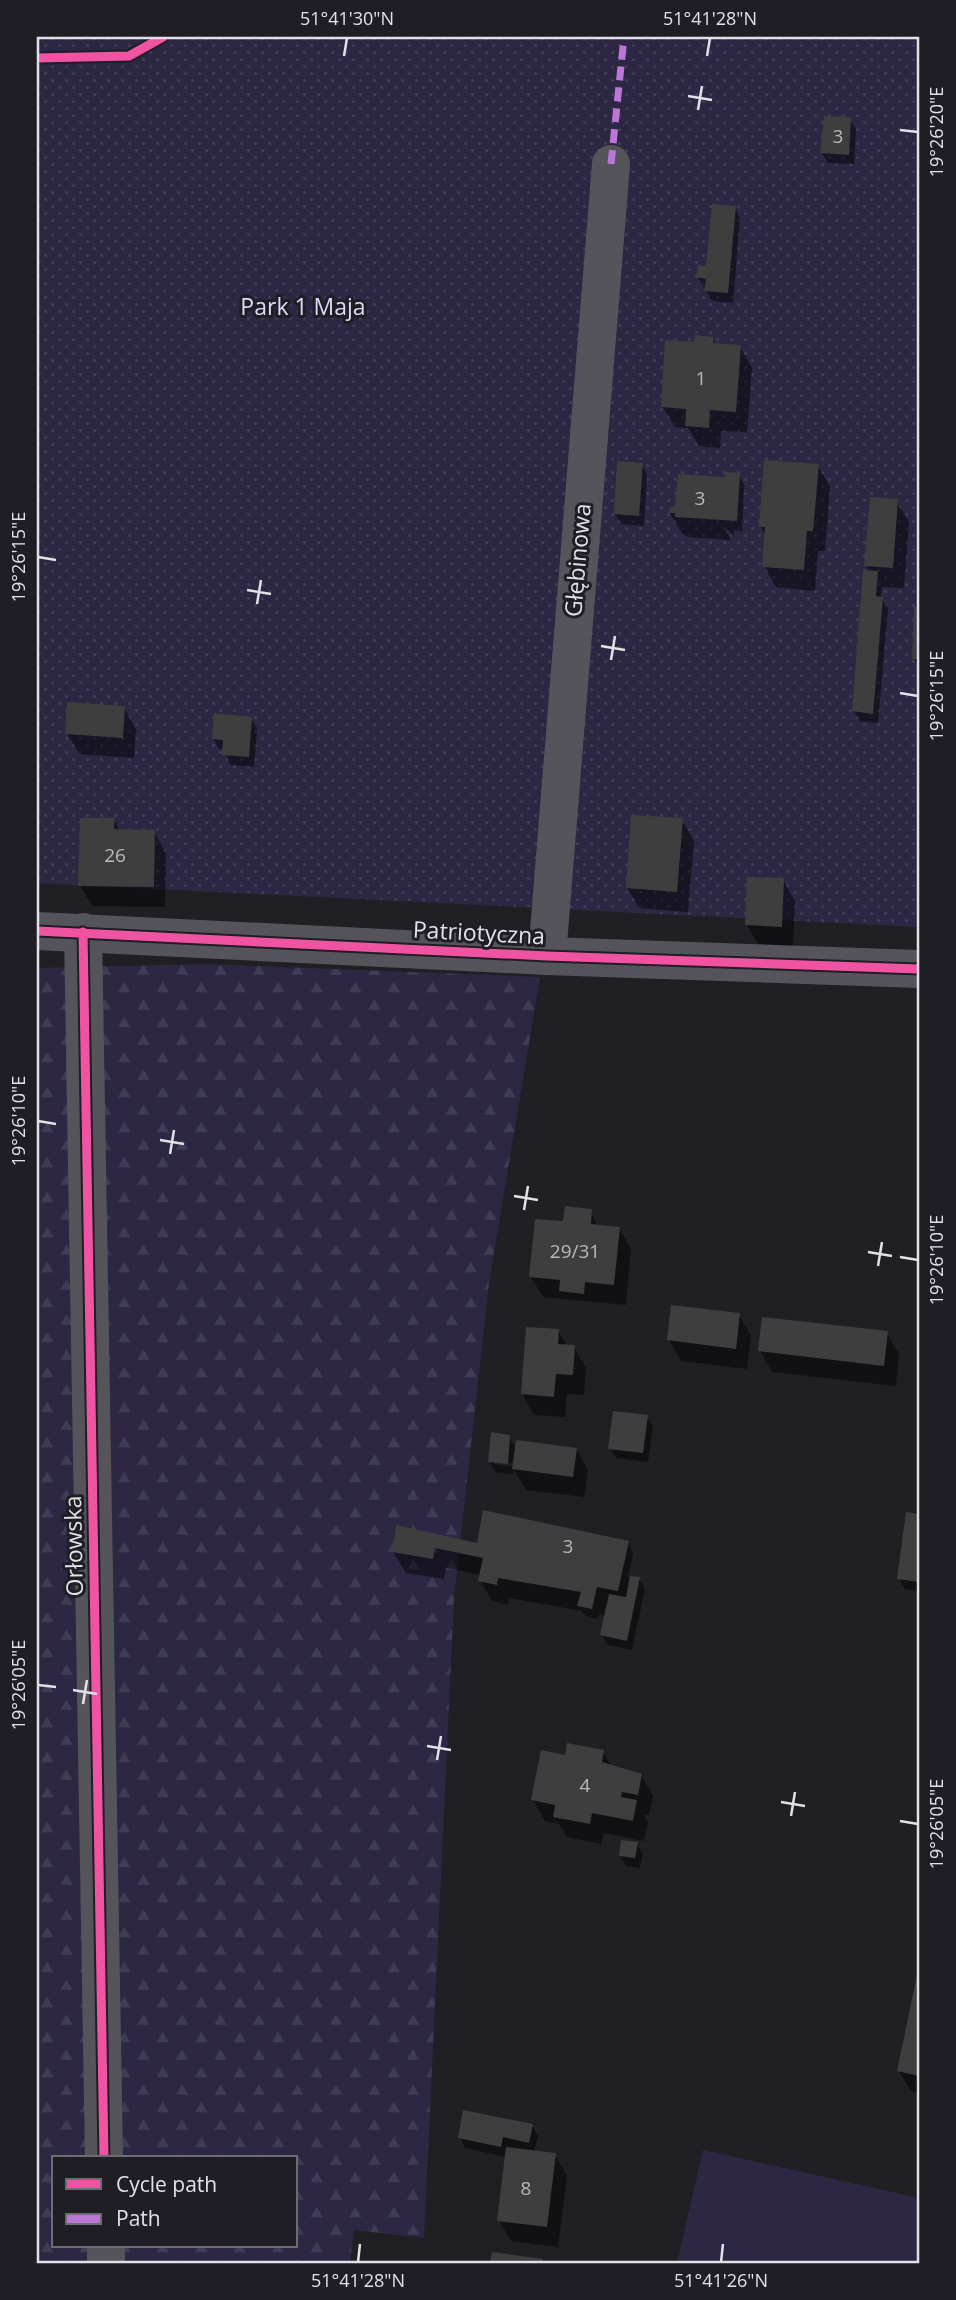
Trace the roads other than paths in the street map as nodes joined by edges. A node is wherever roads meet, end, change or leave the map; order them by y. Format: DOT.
graph roads {
  1 [pos="611,164"];
  2 [pos="37,931"];
  3 [pos="83,932"];
  4 [pos="547,956"];
  5 [pos="919,969"];
  6 [pos="104,2156"];
  1 -- 4 [label="street, Głębinowa"];
  2 -- 3 [label="street, Patriotyczna"];
  3 -- 4 [label="street, Patriotyczna"];
  3 -- 6 [label="street, Orłowska"];
  4 -- 5 [label="street, Patriotyczna"];
}
